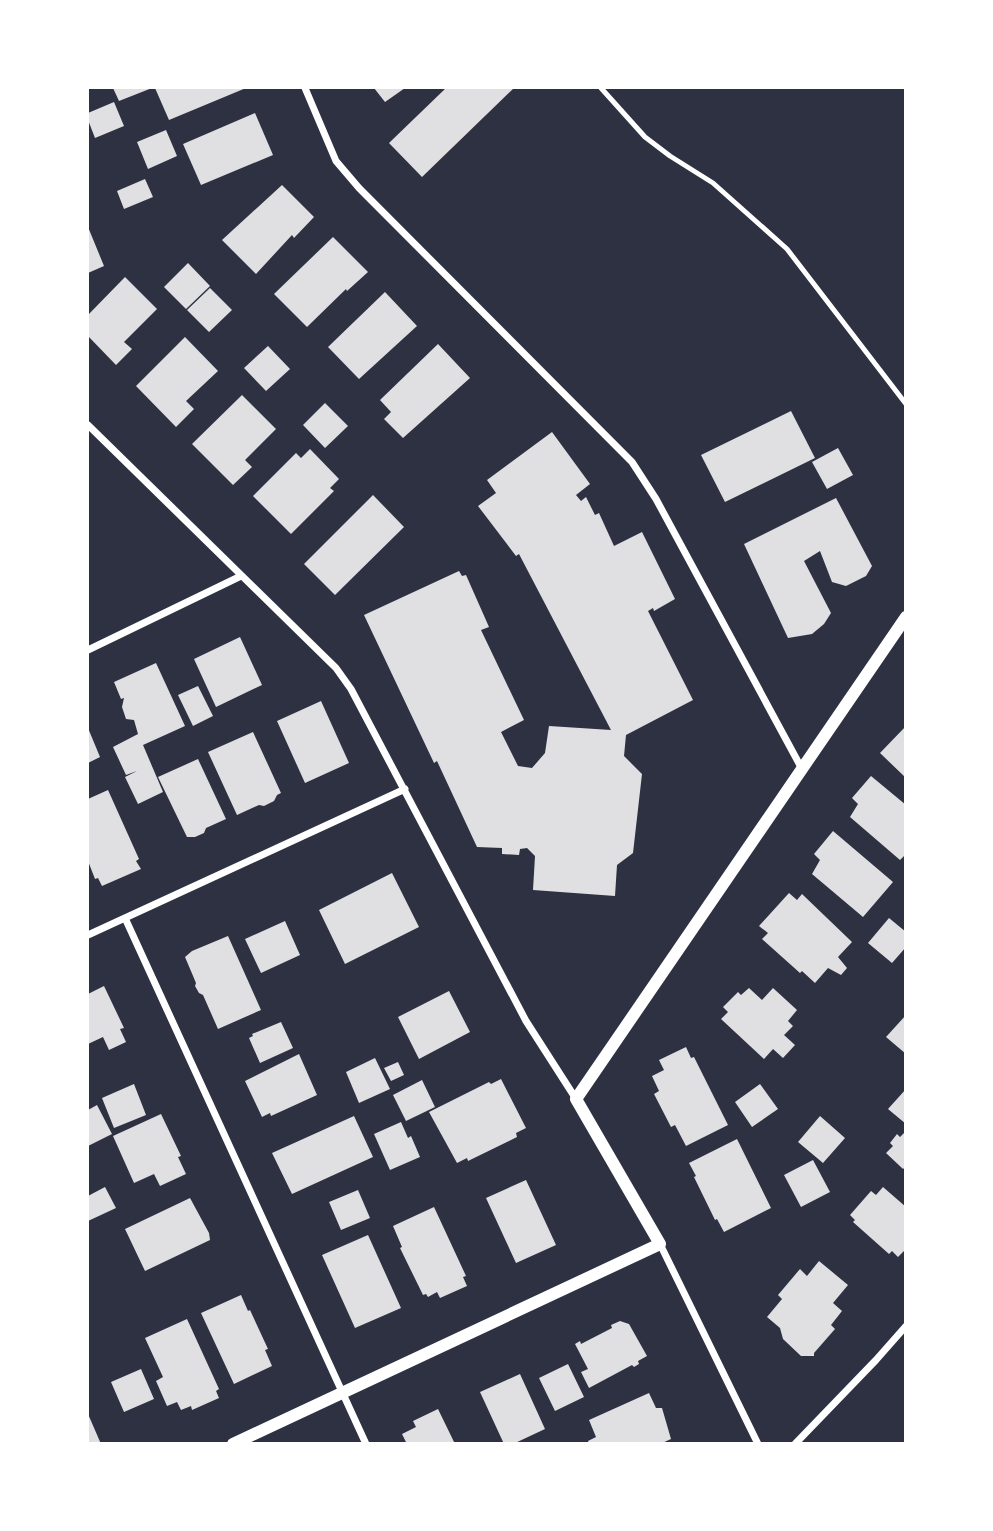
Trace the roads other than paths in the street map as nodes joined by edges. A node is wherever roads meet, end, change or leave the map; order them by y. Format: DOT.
graph roads {
  1 [pos="304,88"];
  2 [pos="601,88"];
  3 [pos="905,404"];
  4 [pos="88,425"];
  5 [pos="241,576"];
  6 [pos="905,617"];
  7 [pos="88,650"];
  8 [pos="802,769"];
  9 [pos="405,789"];
  10 [pos="125,918"];
  11 [pos="88,935"];
  12 [pos="576,1099"];
  13 [pos="660,1244"];
  14 [pos="905,1326"];
  15 [pos="343,1393"];
  16 [pos="233,1444"];
  17 [pos="366,1444"];
  18 [pos="758,1444"];
  19 [pos="795,1444"];
  1 -- 8 [label="street"];
  2 -- 3 [label="lane"];
  4 -- 5 [label="street"];
  5 -- 7 [label="street"];
  5 -- 9 [label="street"];
  6 -- 8 [label="street"];
  8 -- 12 [label="street"];
  9 -- 10 [label="street"];
  9 -- 12 [label="street"];
  10 -- 11 [label="street"];
  10 -- 15 [label="street"];
  12 -- 13 [label="street"];
  13 -- 15 [label="street"];
  13 -- 18 [label="street"];
  14 -- 19 [label="street"];
  15 -- 16 [label="street"];
  15 -- 17 [label="street"];
}
